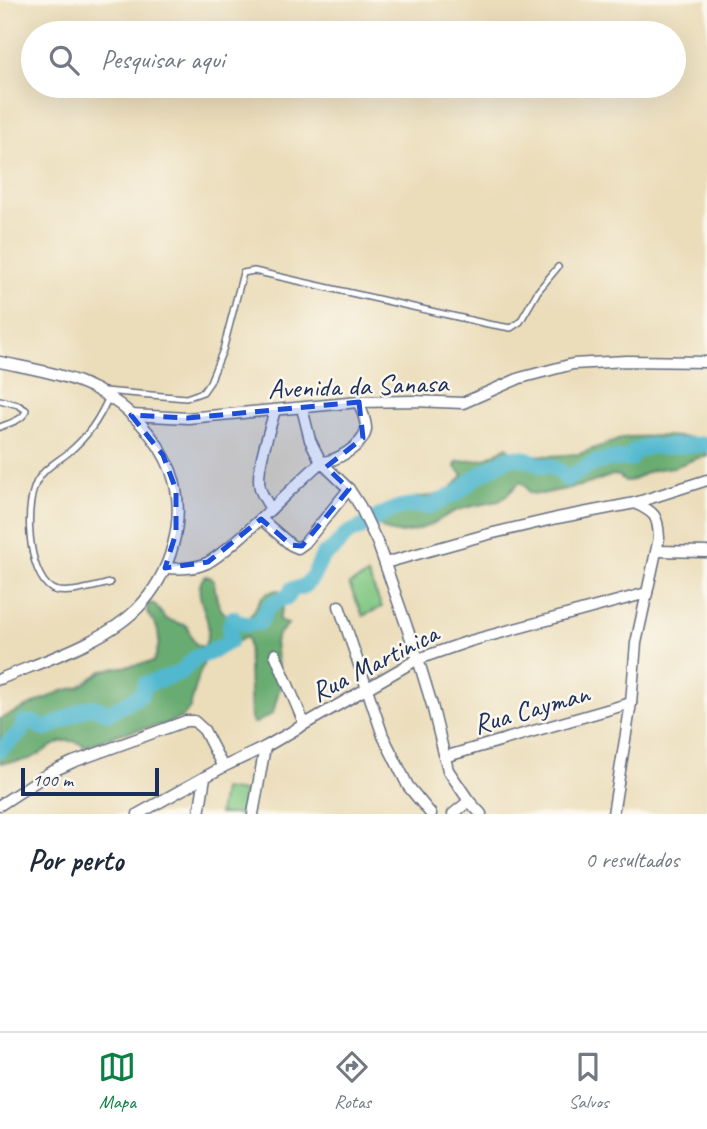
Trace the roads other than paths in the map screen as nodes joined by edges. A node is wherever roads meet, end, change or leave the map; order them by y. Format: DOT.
graph roads {
  1 [pos="558,267"];
  2 [pos="0,362"];
  3 [pos="707,362"];
  4 [pos="98,390"];
  5 [pos="109,397"];
  6 [pos="2,402"];
  7 [pos="359,402"];
  8 [pos="302,408"];
  9 [pos="275,410"];
  10 [pos="131,415"];
  11 [pos="0,427"];
  12 [pos="321,462"];
  13 [pos="707,480"];
  14 [pos="349,489"];
  15 [pos="635,503"];
  16 [pos="271,509"];
  17 [pos="261,519"];
  18 [pos="657,551"];
  19 [pos="707,552"];
  20 [pos="385,563"];
  21 [pos="165,569"];
  22 [pos="110,583"];
  23 [pos="647,593"];
  24 [pos="339,606"];
  25 [pos="275,654"];
  26 [pos="418,659"];
  27 [pos="0,678"];
  28 [pos="368,689"];
  29 [pos="631,703"];
  30 [pos="304,723"];
  31 [pos="265,747"];
  32 [pos="443,757"];
  33 [pos="223,768"];
  34 [pos="205,777"];
  35 [pos="469,801"];
  36 [pos="0,805"];
  37 [pos="138,814"];
  38 [pos="199,814"];
  39 [pos="253,814"];
  40 [pos="431,814"];
  41 [pos="453,814"];
  42 [pos="481,814"];
  43 [pos="613,814"];
  1 -- 4 [label="lane"];
  2 -- 4 [label="street"];
  3 -- 7 [label="street, Avenida da Sanasa"];
  4 -- 5 [label="street"];
  5 -- 10 [label="street"];
  5 -- 22 [label="lane"];
  6 -- 11 [label="lane"];
  7 -- 8 [label="street, Avenida da Sanasa"];
  7 -- 12 [label="street"];
  8 -- 9 [label="street, Avenida da Sanasa"];
  8 -- 12 [label="street"];
  9 -- 10 [label="street, Avenida da Sanasa"];
  9 -- 16 [label="street"];
  10 -- 21 [label="street"];
  12 -- 14 [label="street"];
  12 -- 16 [label="street"];
  13 -- 15 [label="street"];
  14 -- 17 [label="street"];
  14 -- 20 [label="street"];
  15 -- 18 [label="street"];
  15 -- 20 [label="street"];
  16 -- 17 [label="street"];
  17 -- 21 [label="street"];
  18 -- 19 [label="street"];
  18 -- 23 [label="street"];
  20 -- 26 [label="street"];
  21 -- 27 [label="street"];
  23 -- 26 [label="street, Rua Martinica"];
  23 -- 29 [label="street"];
  24 -- 28 [label="street"];
  25 -- 30 [label="street"];
  26 -- 28 [label="street, Rua Martinica"];
  26 -- 32 [label="street"];
  28 -- 30 [label="street, Rua Martinica"];
  28 -- 40 [label="street"];
  29 -- 32 [label="street, Rua Cayman"];
  29 -- 43 [label="street"];
  30 -- 31 [label="street, Rua Martinica"];
  31 -- 33 [label="street, Rua Martinica"];
  31 -- 39 [label="street"];
  32 -- 35 [label="street"];
  33 -- 34 [label="street, Rua Martinica"];
  33 -- 36 [label="street"];
  34 -- 37 [label="street, Rua Martinica"];
  34 -- 38 [label="street"];
  35 -- 41 [label="street"];
  35 -- 42 [label="street"];
}
